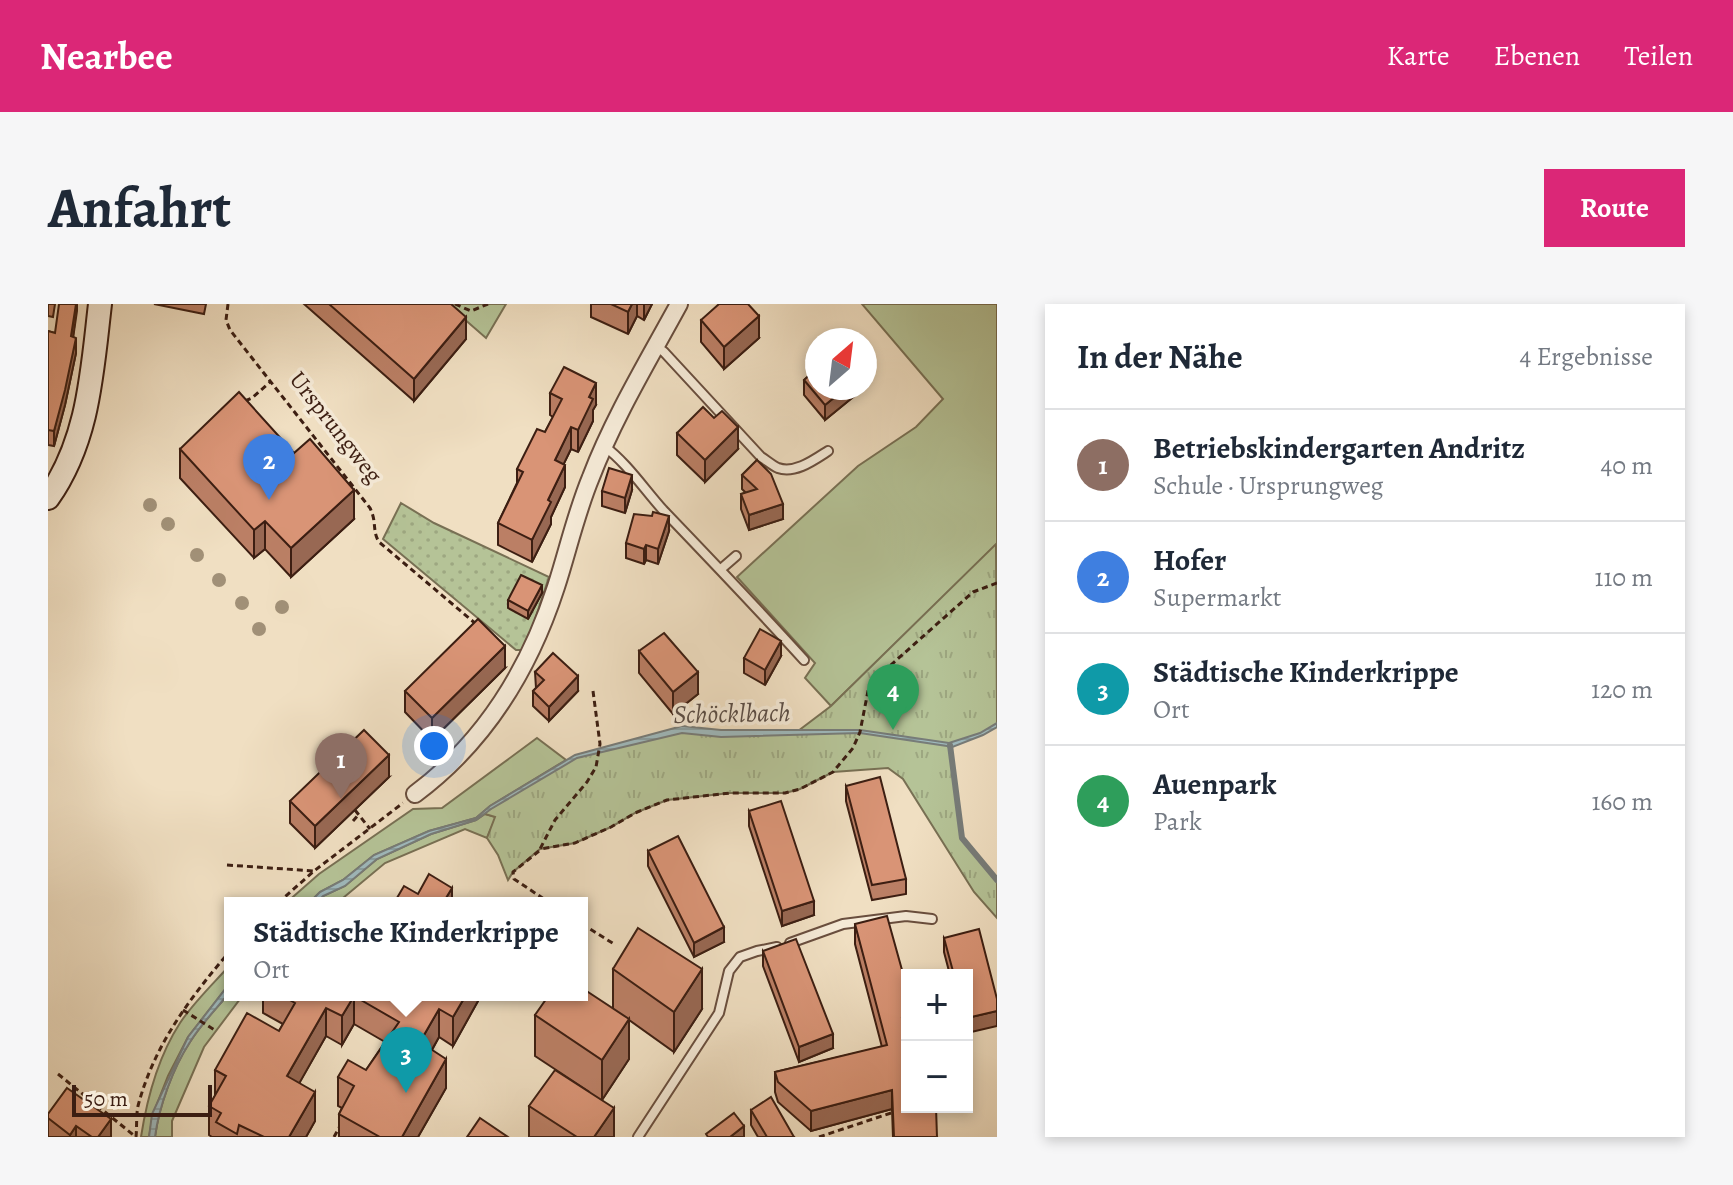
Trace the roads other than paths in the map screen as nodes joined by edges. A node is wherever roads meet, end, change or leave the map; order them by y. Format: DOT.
graph roads {
  1 [pos="100,304"];
  2 [pos="679,304"];
  3 [pos="656,346"];
  4 [pos="604,445"];
  5 [pos="828,451"];
  6 [pos="48,498"];
  7 [pos="736,556"];
  8 [pos="721,569"];
  9 [pos="804,660"];
  10 [pos="415,794"];
  11 [pos="932,919"];
  12 [pos="638,1137"];
  1 -- 6 [label="street"];
  2 -- 3 [label="street"];
  3 -- 4 [label="street"];
  3 -- 5 [label="lane"];
  4 -- 8 [label="lane"];
  4 -- 10 [label="street"];
  7 -- 8 [label="lane"];
  8 -- 9 [label="lane"];
  11 -- 12 [label="lane"];
}
